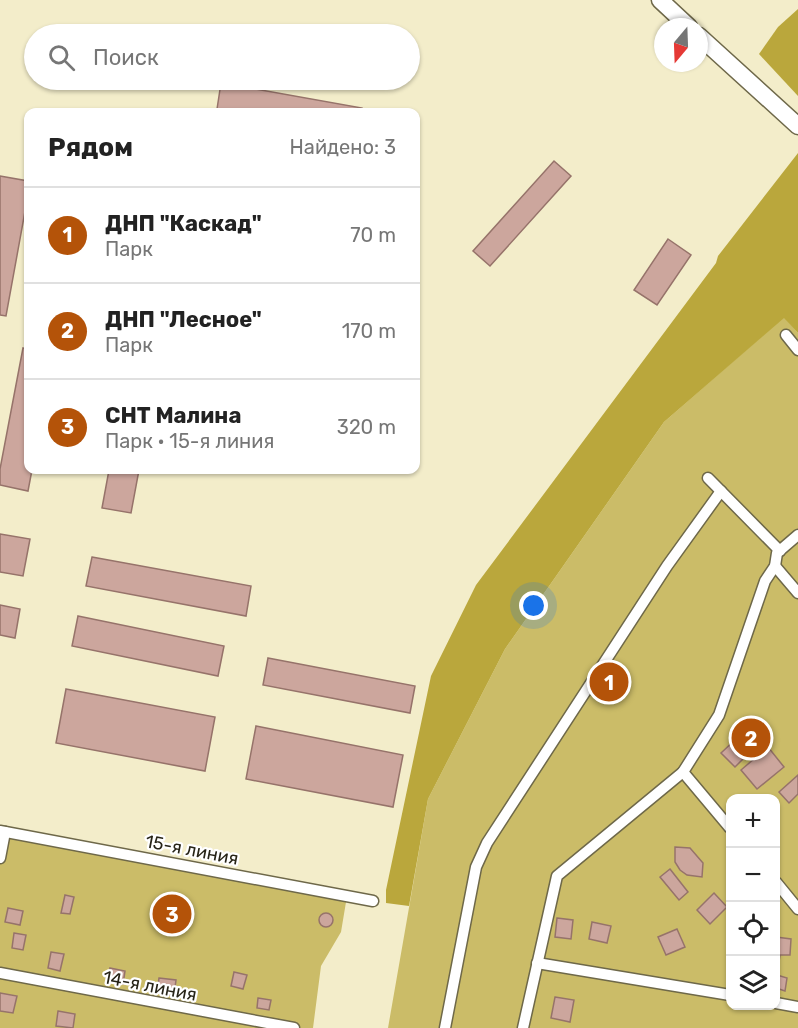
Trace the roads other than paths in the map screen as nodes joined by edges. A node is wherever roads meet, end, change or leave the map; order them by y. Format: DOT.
graph roads {
  1 [pos="660,0"];
  2 [pos="679,18"];
  3 [pos="708,44"];
  4 [pos="798,126"];
  5 [pos="786,335"];
  6 [pos="798,350"];
  7 [pos="708,478"];
  8 [pos="721,491"];
  9 [pos="798,535"];
  10 [pos="780,551"];
  11 [pos="775,566"];
  12 [pos="798,593"];
  13 [pos="683,772"];
  14 [pos="726,823"];
  15 [pos="2,832"];
  16 [pos="0,858"];
  17 [pos="780,887"];
  18 [pos="373,901"];
  19 [pos="798,909"];
  20 [pos="537,963"];
  21 [pos="0,973"];
  22 [pos="726,994"];
  23 [pos="780,1004"];
  24 [pos="798,1006"];
  25 [pos="294,1028"];
  26 [pos="445,1028"];
  27 [pos="524,1028"];
  1 -- 2 [label="main road"];
  3 -- 4 [label="main road"];
  5 -- 6 [label="street"];
  7 -- 8 [label="street"];
  8 -- 10 [label="street"];
  8 -- 26 [label="street"];
  9 -- 10 [label="street"];
  10 -- 11 [label="street"];
  11 -- 12 [label="street"];
  11 -- 13 [label="street"];
  13 -- 14 [label="street"];
  13 -- 20 [label="street"];
  15 -- 16 [label="street"];
  15 -- 18 [label="street, 15-я линия"];
  17 -- 19 [label="street"];
  20 -- 22 [label="street"];
  20 -- 27 [label="street"];
  21 -- 25 [label="street, 14-я линия"];
  23 -- 24 [label="street"];
}
